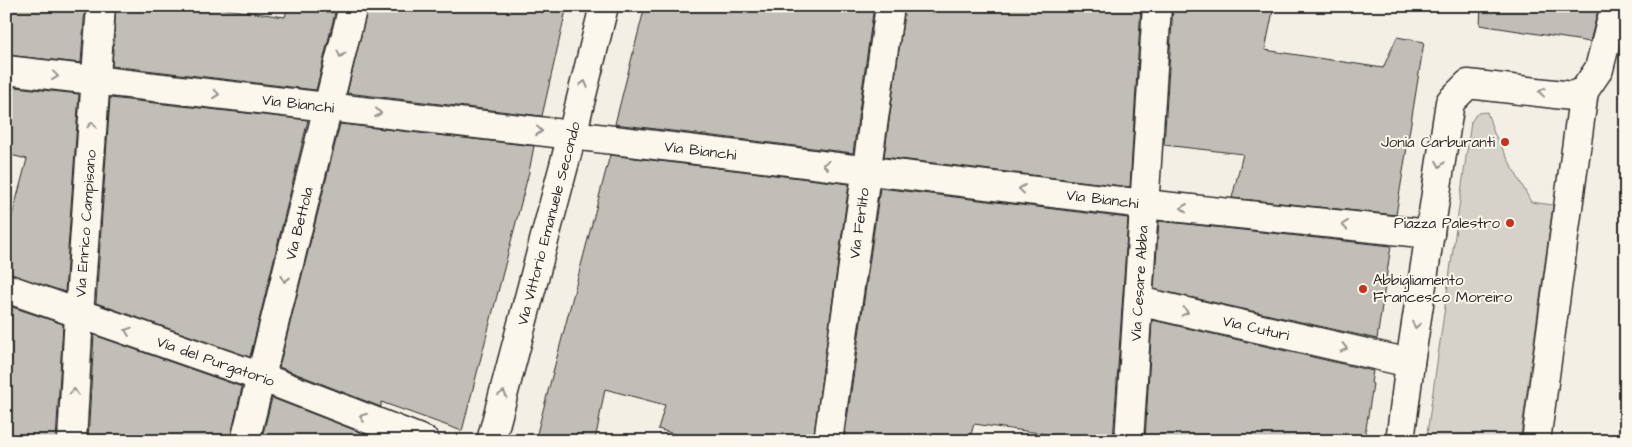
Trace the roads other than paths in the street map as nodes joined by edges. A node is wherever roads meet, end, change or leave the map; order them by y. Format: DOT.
graph roads {
  1 [pos="101,6"];
  2 [pos="353,6"];
  3 [pos="604,6"];
  4 [pos="890,6"];
  5 [pos="1157,6"];
  6 [pos="1615,6"];
  7 [pos="6,70"];
  8 [pos="95,80"];
  9 [pos="1584,91"];
  10 [pos="328,107"];
  11 [pos="572,135"];
  12 [pos="866,170"];
  13 [pos="1144,204"];
  14 [pos="1430,234"];
  15 [pos="6,288"];
  16 [pos="1138,301"];
  17 [pos="79,315"];
  18 [pos="1410,362"];
  19 [pos="260,377"];
  20 [pos="72,441"];
  21 [pos="245,441"];
  22 [pos="425,441"];
  23 [pos="491,441"];
  24 [pos="828,441"];
  25 [pos="1129,441"];
  26 [pos="1400,441"];
  27 [pos="1536,441"];
  1 -- 8 [label="street, Via Enrico Campisano"];
  2 -- 10 [label="street, Via Bettola, one-way"];
  11 -- 3 [label="street, Via Vittorio Emanuele Secondo, one-way"];
  4 -- 12 [label="street, Via Ferlito"];
  5 -- 13 [label="street, Via Cesare Abba"];
  6 -- 9 [label="street"];
  7 -- 8 [label="street, Via Bianchi, one-way"];
  8 -- 10 [label="street, Via Bianchi, one-way"];
  17 -- 8 [label="street, Via Enrico Campisano, one-way"];
  9 -- 14 [label="street, one-way"];
  9 -- 27 [label="street"];
  10 -- 11 [label="street, Via Bianchi, one-way"];
  10 -- 19 [label="street, Via Bettola, one-way"];
  12 -- 11 [label="street, Via Bianchi, one-way"];
  23 -- 11 [label="street, Via Vittorio Emanuele Secondo, one-way"];
  13 -- 12 [label="street, Via Bianchi, one-way"];
  12 -- 24 [label="street, Via Ferlito"];
  14 -- 13 [label="street, Via Bianchi, one-way"];
  13 -- 16 [label="street, Via Cesare Abba"];
  14 -- 18 [label="street, one-way"];
  15 -- 17 [label="street, Via del Purgatorio"];
  16 -- 18 [label="street, Via Cuturi, one-way"];
  16 -- 25 [label="street, Via Cesare Abba"];
  19 -- 17 [label="street, Via del Purgatorio, one-way"];
  20 -- 17 [label="street, Via Enrico Campisano, one-way"];
  18 -- 26 [label="street"];
  19 -- 21 [label="street, Via Bettola"];
  22 -- 19 [label="street, Via del Purgatorio, one-way"];
}
